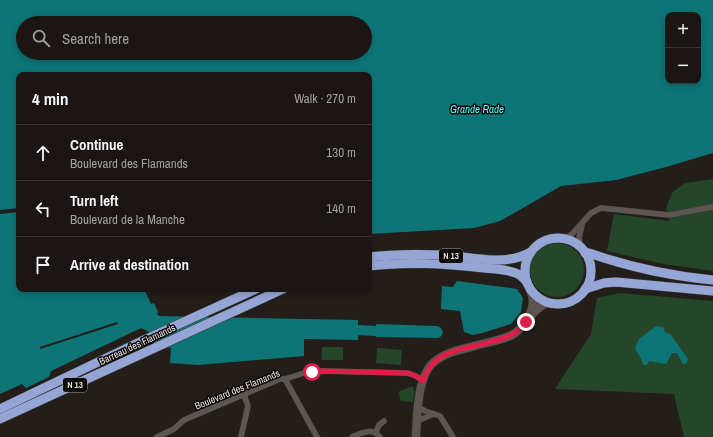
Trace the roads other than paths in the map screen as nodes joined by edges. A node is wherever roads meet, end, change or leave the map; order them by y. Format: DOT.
graph roads {
  1 [pos="713,207"];
  2 [pos="582,224"];
  3 [pos="564,238"];
  4 [pos="583,250"];
  5 [pos="531,252"];
  6 [pos="372,257"];
  7 [pos="372,266"];
  8 [pos="713,280"];
  9 [pos="529,286"];
  10 [pos="585,290"];
  11 [pos="713,291"];
  12 [pos="250,292"];
  13 [pos="276,292"];
  14 [pos="554,304"];
  15 [pos="526,322"];
  16 [pos="285,379"];
  17 [pos="423,381"];
  18 [pos="244,395"];
  19 [pos="418,407"];
  20 [pos="0,409"];
  21 [pos="434,414"];
  22 [pos="0,419"];
  23 [pos="384,421"];
  24 [pos="417,421"];
  25 [pos="378,435"];
  26 [pos="157,437"];
  27 [pos="241,437"];
  28 [pos="317,437"];
  29 [pos="352,437"];
  30 [pos="416,437"];
  31 [pos="453,437"];
  1 -- 2 [label="street"];
  2 -- 3 [label="street"];
  2 -- 4 [label="street"];
  3 -- 4 [label="highway"];
  3 -- 5 [label="highway"];
  4 -- 8 [label="highway"];
  4 -- 10 [label="highway"];
  5 -- 6 [label="highway, N 13"];
  5 -- 9 [label="highway"];
  7 -- 9 [label="highway, N 13"];
  9 -- 14 [label="highway"];
  9 -- 15 [label="main road"];
  10 -- 11 [label="highway"];
  10 -- 14 [label="highway"];
  12 -- 20 [label="highway, Barreau des Flamands / N 13"];
  13 -- 22 [label="highway, Barreau des Flamands / N 13"];
  14 -- 15 [label="main road"];
  15 -- 17 [label="main road"];
  16 -- 17 [label="street, Boulevard des Flamands"];
  16 -- 18 [label="street, Boulevard des Flamands"];
  16 -- 28 [label="street"];
  17 -- 19 [label="main road"];
  18 -- 26 [label="street, Boulevard des Flamands"];
  18 -- 27 [label="street"];
  19 -- 21 [label="street"];
  19 -- 24 [label="main road"];
  21 -- 24 [label="street"];
  21 -- 31 [label="street"];
  23 -- 25 [label="street"];
  24 -- 30 [label="main road"];
  25 -- 29 [label="street"];
}
